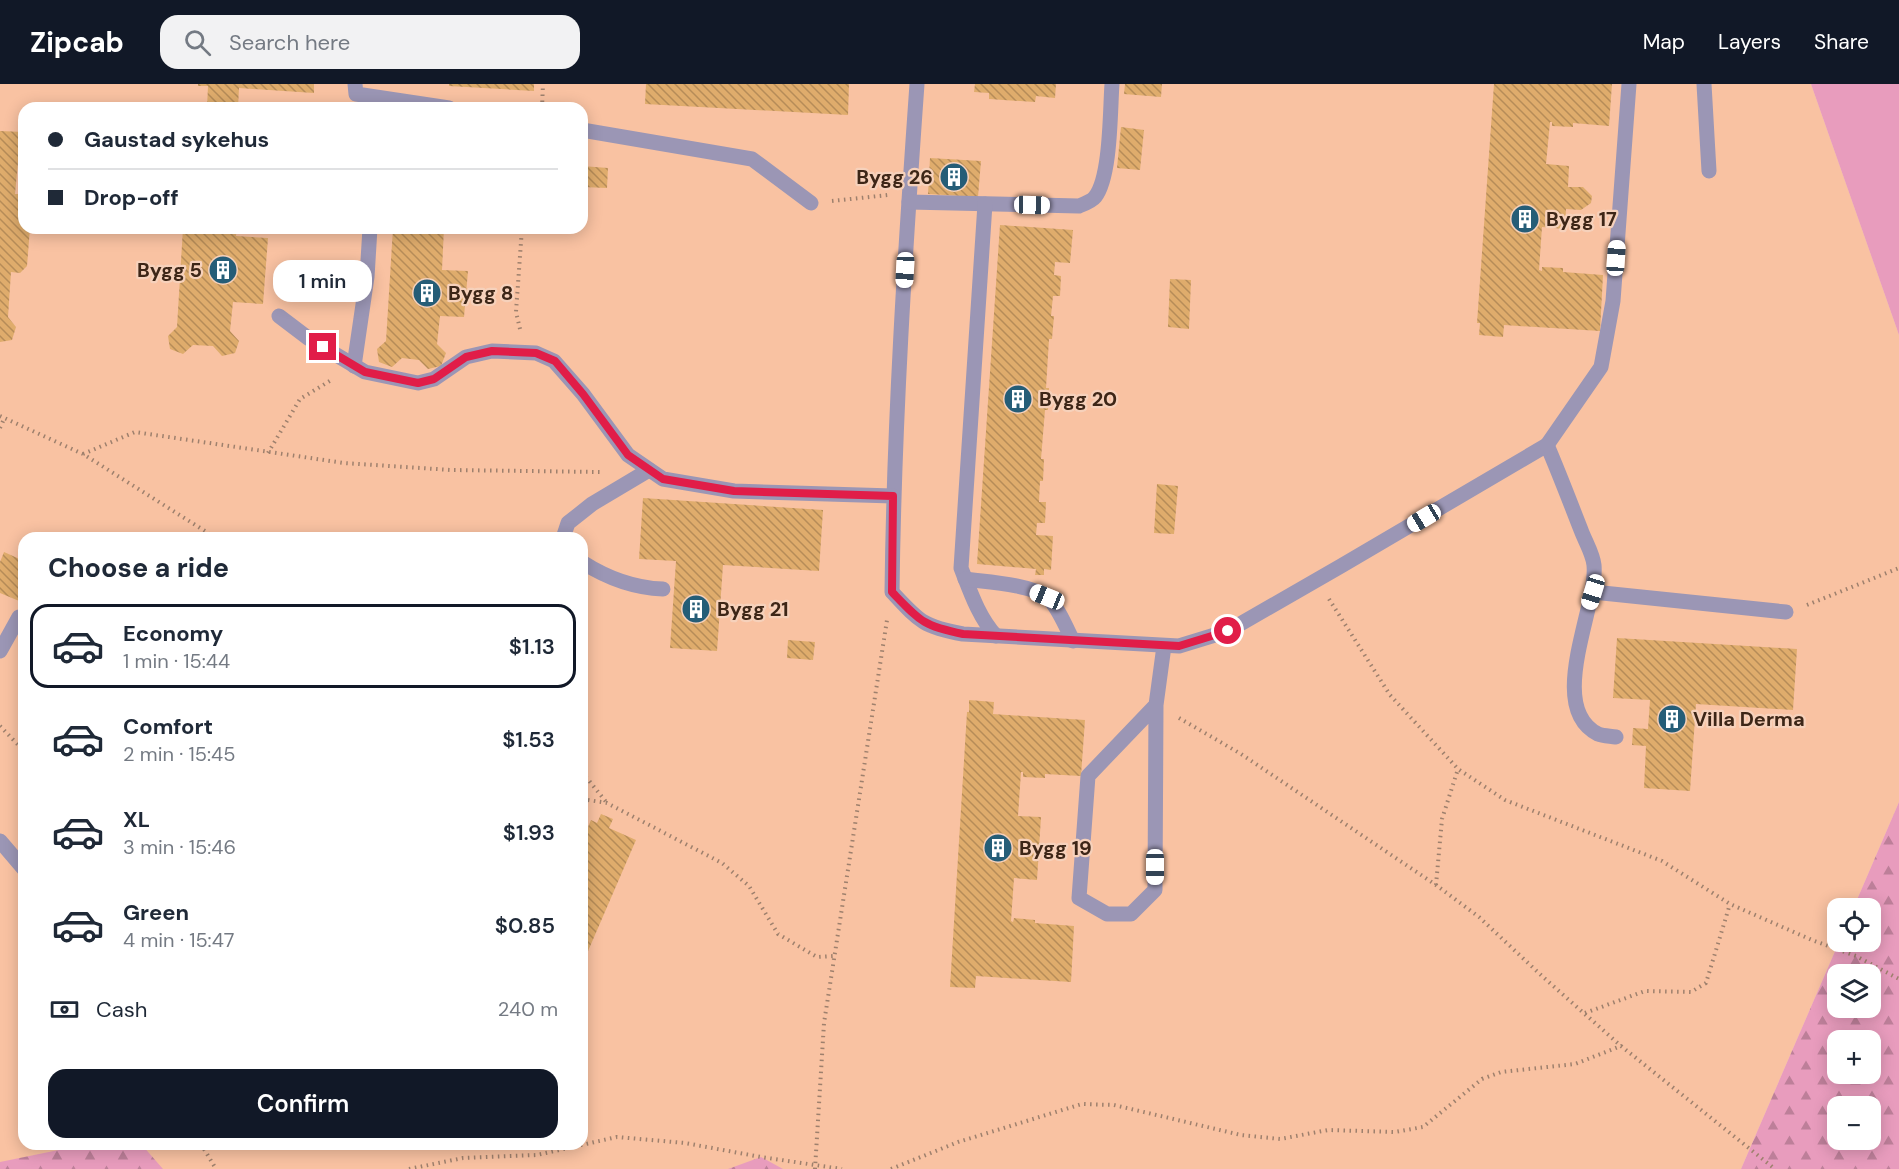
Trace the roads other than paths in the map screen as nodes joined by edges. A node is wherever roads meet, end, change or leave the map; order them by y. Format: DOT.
graph roads {
  1 [pos="355,84"];
  2 [pos="917,84"];
  3 [pos="1112,84"];
  4 [pos="1629,84"];
  5 [pos="1704,84"];
  6 [pos="409,102"];
  7 [pos="588,131"];
  8 [pos="1709,171"];
  9 [pos="909,197"];
  10 [pos="811,203"];
  11 [pos="985,204"];
  12 [pos="370,234"];
  13 [pos="279,316"];
  14 [pos="354,366"];
  15 [pos="1547,445"];
  16 [pos="649,470"];
  17 [pos="893,496"];
  18 [pos="566,532"];
  19 [pos="588,566"];
  20 [pos="965,579"];
  21 [pos="663,589"];
  22 [pos="1593,592"];
  23 [pos="1786,612"];
  24 [pos="18,619"];
  25 [pos="996,636"];
  26 [pos="1073,641"];
  27 [pos="1164,646"];
  28 [pos="0,651"];
  29 [pos="1156,705"];
  30 [pos="1616,736"];
  31 [pos="0,841"];
  32 [pos="18,862"];
  1 -- 6 [label="lane"];
  2 -- 9 [label="lane"];
  3 -- 11 [label="lane"];
  4 -- 15 [label="lane"];
  5 -- 8 [label="lane"];
  7 -- 10 [label="lane"];
  9 -- 11 [label="lane"];
  9 -- 17 [label="lane"];
  11 -- 20 [label="lane"];
  12 -- 14 [label="lane"];
  13 -- 14 [label="lane"];
  14 -- 16 [label="lane"];
  15 -- 22 [label="lane"];
  15 -- 27 [label="lane"];
  16 -- 17 [label="lane"];
  16 -- 18 [label="lane"];
  17 -- 25 [label="lane"];
  19 -- 21 [label="lane"];
  20 -- 25 [label="lane"];
  20 -- 26 [label="lane"];
  22 -- 23 [label="lane"];
  22 -- 30 [label="lane"];
  24 -- 28 [label="lane"];
  25 -- 26 [label="lane"];
  26 -- 27 [label="lane"];
  27 -- 29 [label="lane"];
  29 -- 29 [label="lane"];
  31 -- 32 [label="lane"];
}
